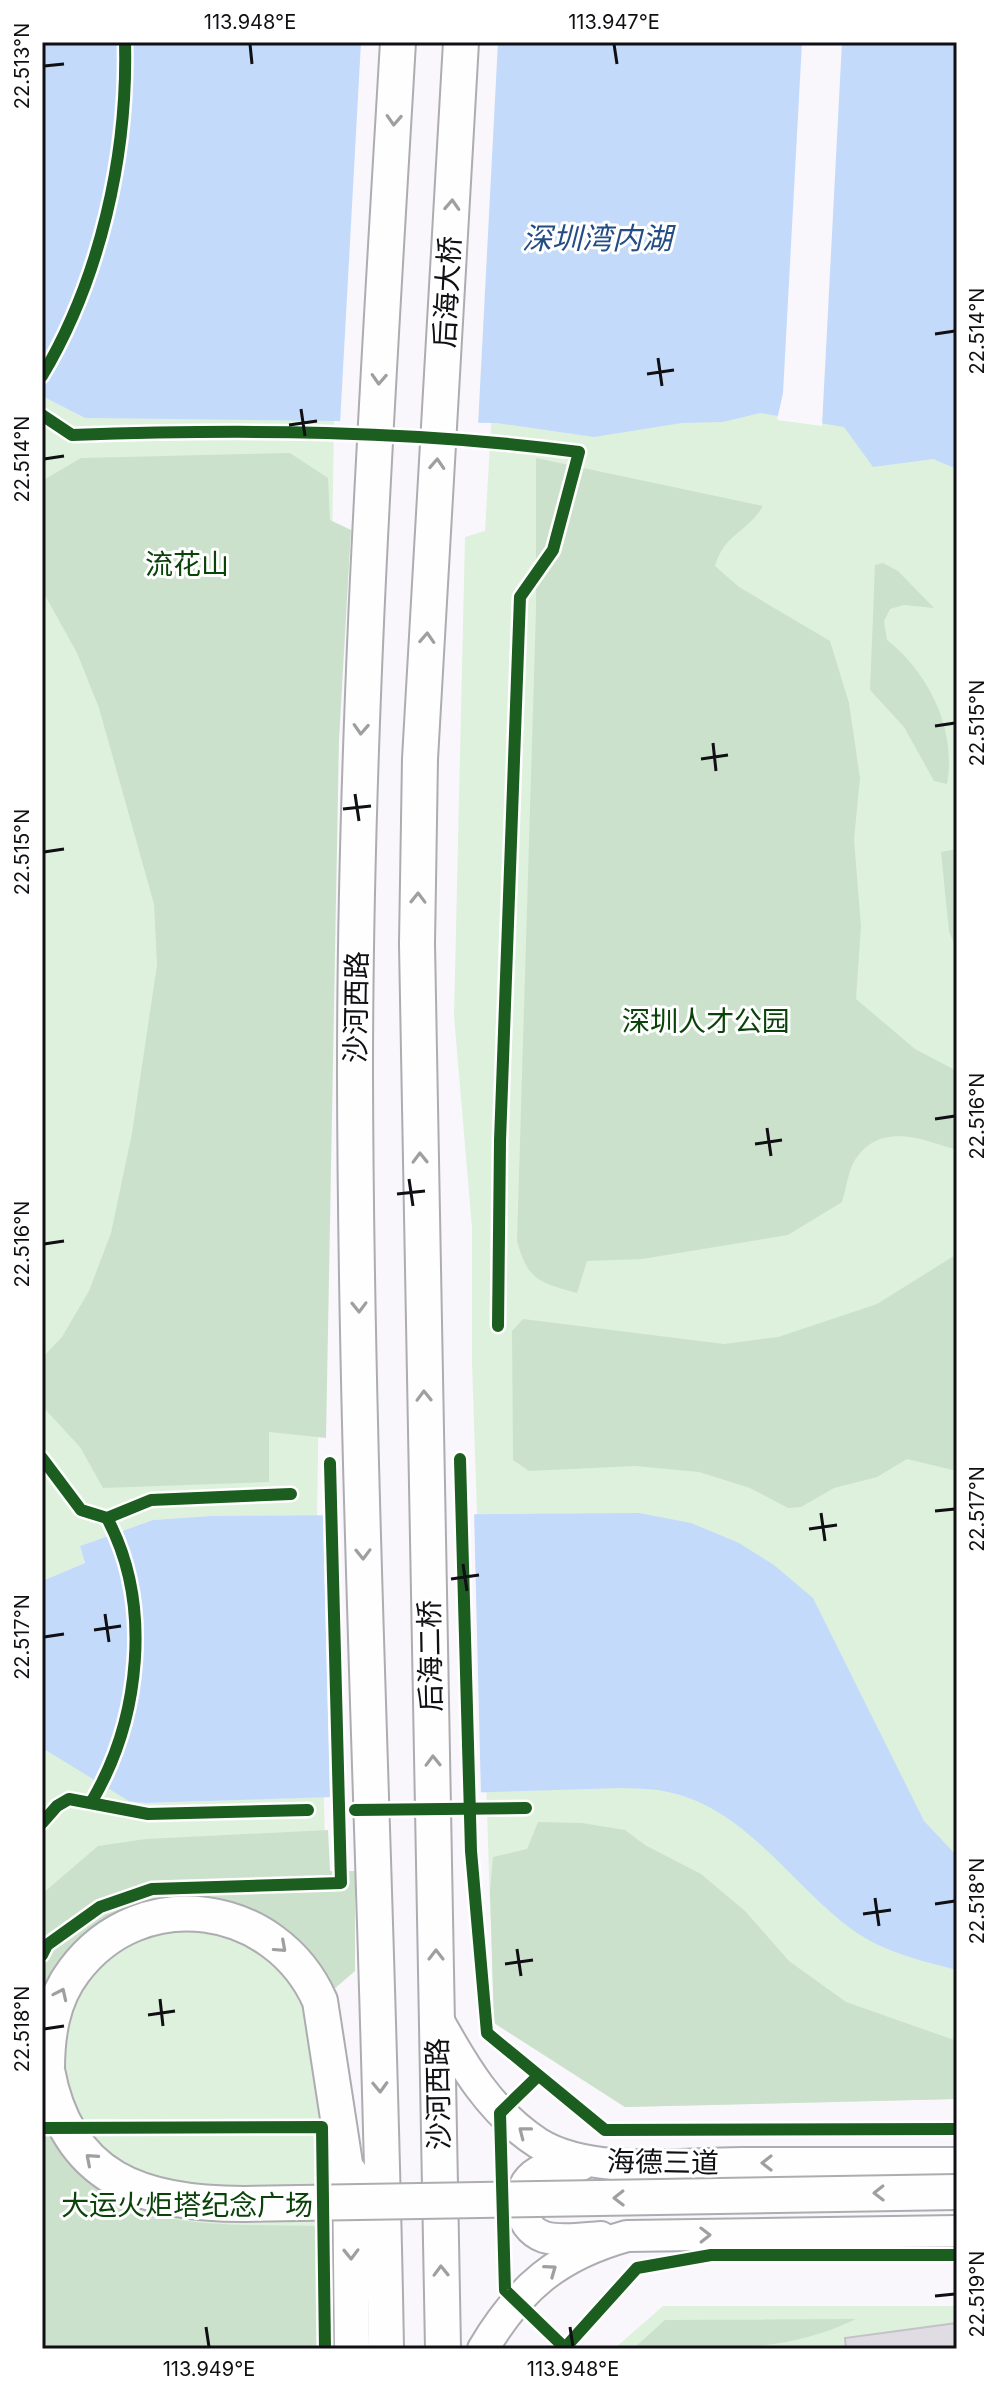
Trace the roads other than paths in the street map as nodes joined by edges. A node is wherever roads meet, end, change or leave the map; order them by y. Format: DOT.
graph roads {
  1 [pos="398,42"];
  2 [pos="461,42"];
  3 [pos="426,1474"];
  4 [pos="435,1839"];
  5 [pos="370,1841"];
  6 [pos="436,2016"];
  7 [pos="957,2163"];
  8 [pos="622,2164"];
  9 [pos="957,2192"];
  10 [pos="350,2196"];
  11 [pos="957,2231"];
  12 [pos="627,2236"];
  13 [pos="352,2349"];
  14 [pos="386,2349"];
  15 [pos="443,2349"];
  16 [pos="483,2349"];
  1 -- 5 [label="main road, 沙河西路, one-way"];
  3 -- 2 [label="main road, 后海大桥, one-way"];
  4 -- 3 [label="main road, 后海二桥, one-way"];
  6 -- 4 [label="main road, 沙河西路, one-way"];
  5 -- 10 [label="main road"];
  5 -- 14 [label="main road, 沙河西路, one-way"];
  8 -- 6 [label="main road, 海德三道, one-way"];
  15 -- 6 [label="main road, 沙河西路, one-way"];
  7 -- 8 [label="main road, 海德三道, one-way"];
  8 -- 12 [label="main road"];
  9 -- 10 [label="main road, one-way, bridge"];
  10 -- 13 [label="main road, one-way"];
  12 -- 11 [label="main road, one-way"];
  16 -- 12 [label="main road, one-way"];
}
